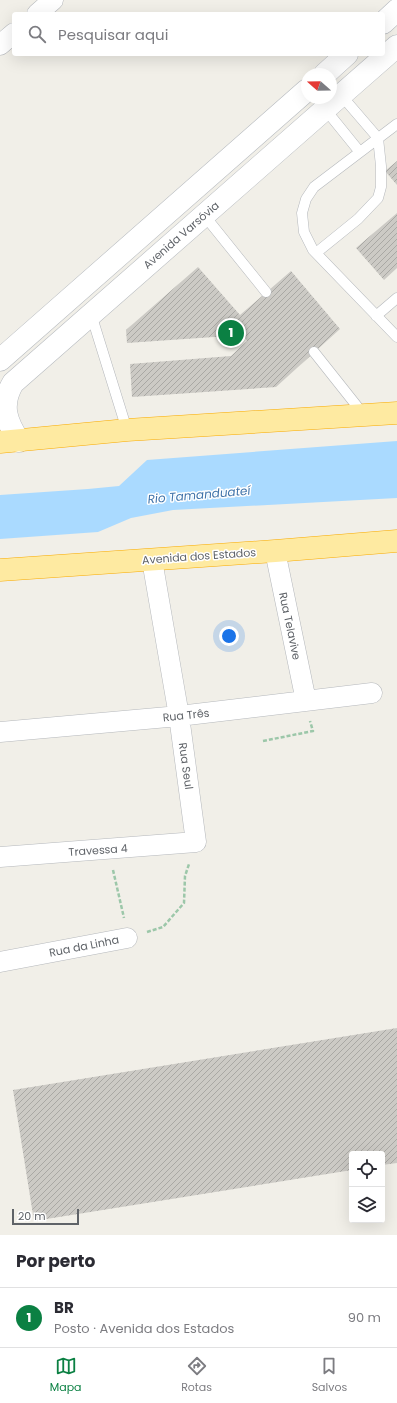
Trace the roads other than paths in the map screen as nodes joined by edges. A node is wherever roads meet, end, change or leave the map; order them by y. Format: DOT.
graph roads {
  1 [pos="53,0"];
  2 [pos="397,10"];
  3 [pos="38,12"];
  4 [pos="385,21"];
  5 [pos="12,35"];
  6 [pos="0,45"];
  7 [pos="397,46"];
  8 [pos="345,56"];
  9 [pos="332,68"];
  10 [pos="301,95"];
  11 [pos="341,95"];
  12 [pos="325,110"];
  13 [pos="397,124"];
  14 [pos="378,138"];
  15 [pos="359,151"];
  16 [pos="204,215"];
  17 [pos="316,253"];
  18 [pos="266,292"];
  19 [pos="397,298"];
  20 [pos="91,314"];
  21 [pos="376,316"];
  22 [pos="397,337"];
  23 [pos="314,352"];
  24 [pos="0,360"];
  25 [pos="397,413"];
  26 [pos="364,415"];
  27 [pos="127,430"];
  28 [pos="10,441"];
  29 [pos="397,541"];
  30 [pos="275,551"];
  31 [pos="152,560"];
  32 [pos="0,570"];
  33 [pos="372,693"];
  34 [pos="306,701"];
  35 [pos="179,716"];
  36 [pos="0,732"];
  37 [pos="196,842"];
  38 [pos="0,857"];
  39 [pos="127,938"];
  40 [pos="0,962"];
  1 -- 3 [label="street"];
  2 -- 4 [label="main road"];
  5 -- 6 [label="street"];
  7 -- 11 [label="main road, Avenida Varsóvia"];
  8 -- 9 [label="main road"];
  10 -- 24 [label="main road"];
  11 -- 12 [label="main road, Avenida Varsóvia"];
  11 -- 14 [label="lane"];
  12 -- 15 [label="lane"];
  12 -- 16 [label="main road, Avenida Varsóvia"];
  13 -- 14 [label="lane"];
  14 -- 15 [label="lane"];
  14 -- 17 [label="lane"];
  15 -- 17 [label="lane"];
  16 -- 18 [label="lane"];
  16 -- 20 [label="main road, Avenida Varsóvia"];
  17 -- 21 [label="lane"];
  19 -- 21 [label="lane"];
  20 -- 27 [label="lane"];
  20 -- 28 [label="main road, Avenida Varsóvia"];
  21 -- 22 [label="lane"];
  23 -- 26 [label="lane"];
  25 -- 26 [label="highway"];
  26 -- 27 [label="highway"];
  27 -- 28 [label="highway"];
  29 -- 30 [label="highway, Avenida dos Estados"];
  30 -- 31 [label="highway, Avenida dos Estados"];
  30 -- 34 [label="street, Rua Telavive"];
  31 -- 32 [label="highway, Avenida dos Estados"];
  31 -- 35 [label="street, Rua Seul"];
  33 -- 34 [label="street, Rua Três"];
  34 -- 35 [label="street, Rua Três"];
  35 -- 36 [label="street, Rua Três"];
  35 -- 37 [label="street, Rua Seul"];
  37 -- 38 [label="street, Travessa 4"];
  39 -- 40 [label="street, Rua da Linha"];
}
